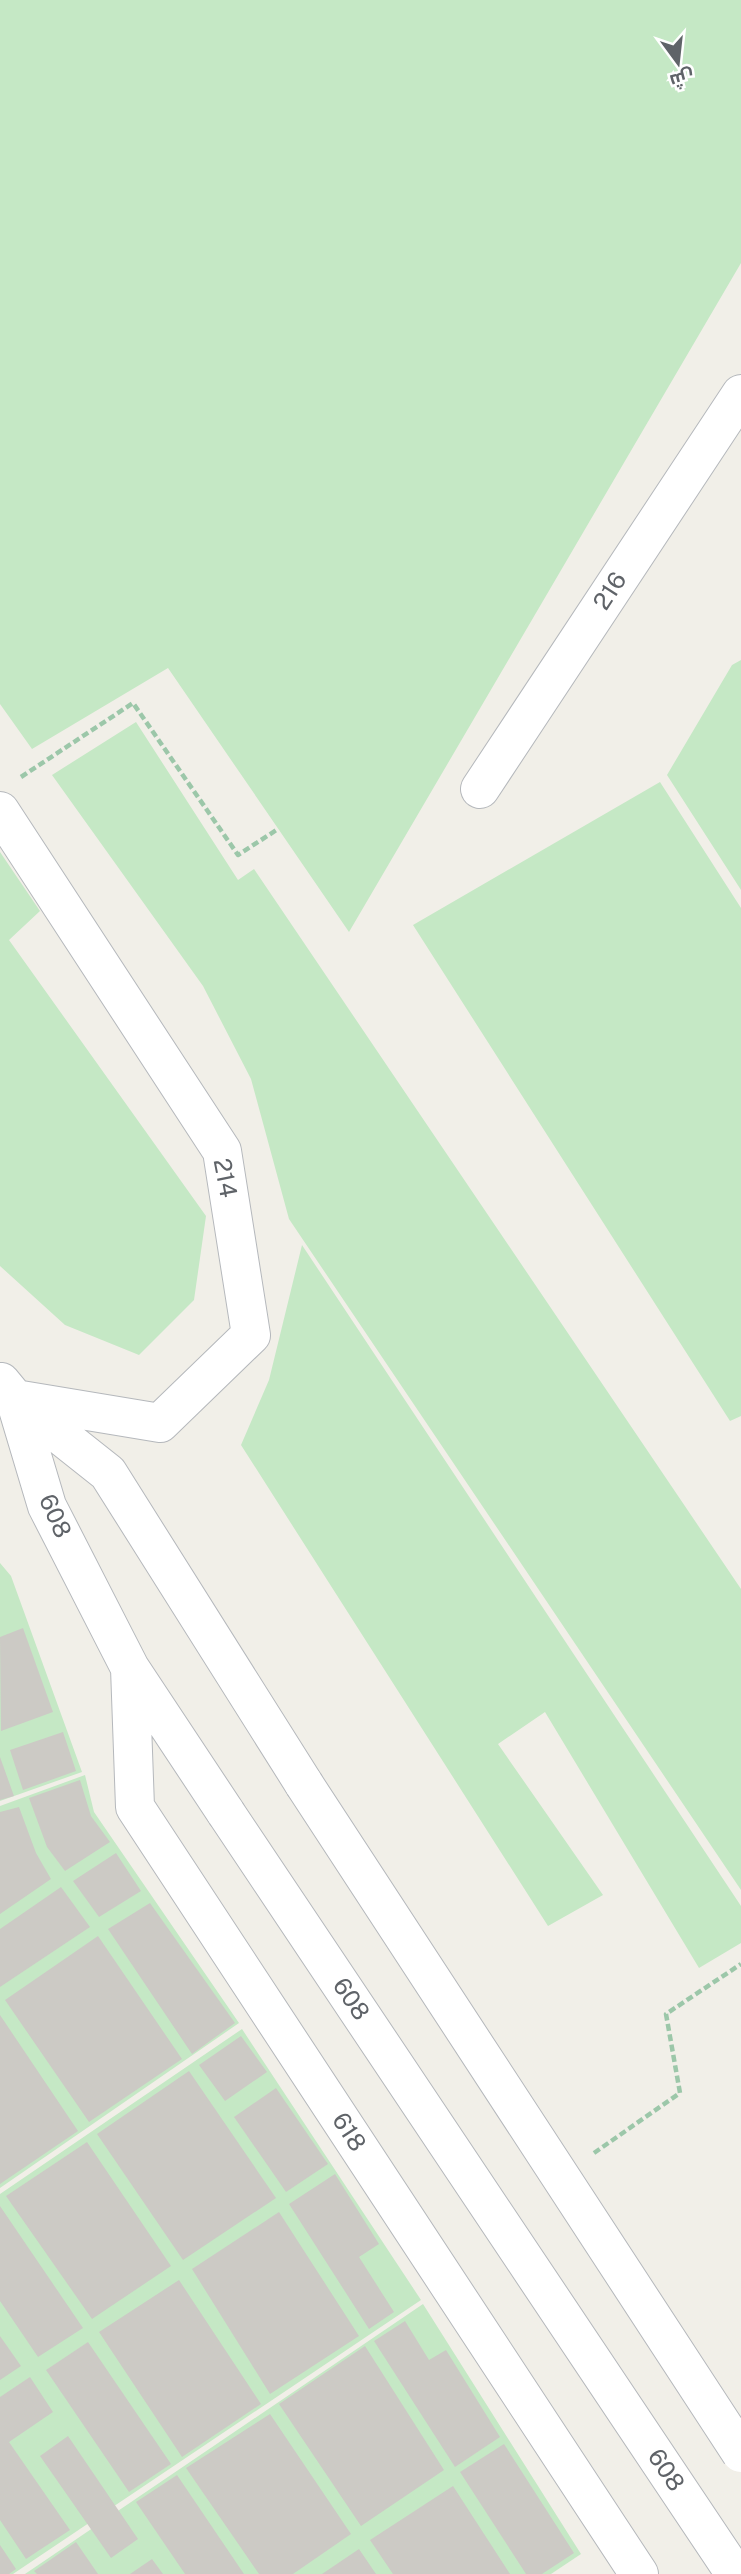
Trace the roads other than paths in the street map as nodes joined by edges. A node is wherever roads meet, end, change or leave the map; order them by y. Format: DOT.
graph roads {
  1 [pos="741,394"];
  2 [pos="480,789"];
  3 [pos="6,797"];
  4 [pos="5,1396"];
  5 [pos="131,1668"];
  6 [pos="741,2452"];
  7 [pos="639,2574"];
  8 [pos="735,2574"];
  1 -- 2 [label="street, 216"];
  3 -- 4 [label="street, 214"];
  4 -- 5 [label="street, 608"];
  4 -- 6 [label="street, bridge"];
  5 -- 7 [label="street, 618"];
  5 -- 8 [label="street, 608, bridge"];
}
